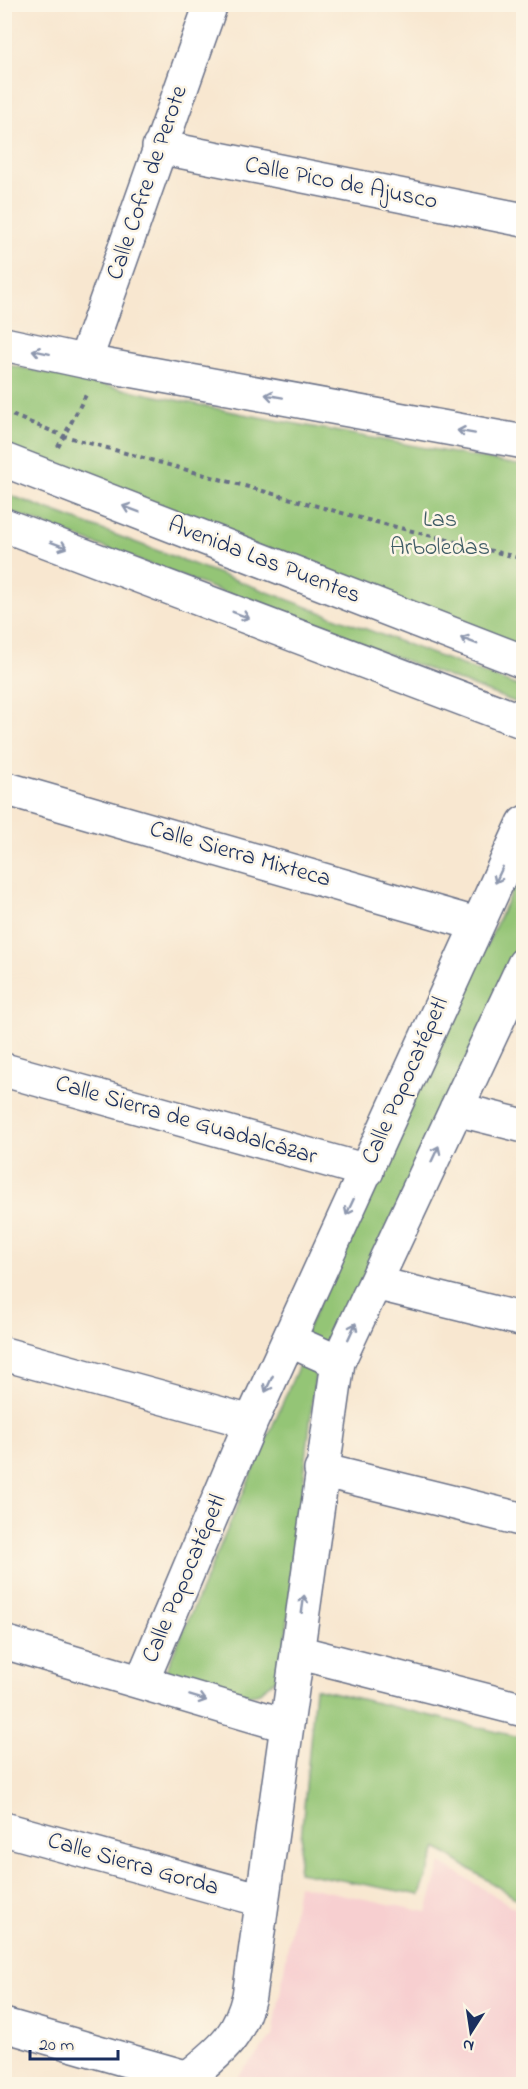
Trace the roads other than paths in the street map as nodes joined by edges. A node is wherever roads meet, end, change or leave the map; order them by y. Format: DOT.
graph roads {
  1 [pos="211,4"];
  2 [pos="159,147"];
  3 [pos="524,220"];
  4 [pos="4,344"];
  5 [pos="91,363"];
  6 [pos="524,442"];
  7 [pos="4,460"];
  8 [pos="4,525"];
  9 [pos="524,662"];
  10 [pos="524,722"];
  11 [pos="4,788"];
  12 [pos="524,822"];
  13 [pos="476,924"];
  14 [pos="524,964"];
  15 [pos="4,1070"];
  16 [pos="456,1109"];
  17 [pos="524,1126"];
  18 [pos="367,1171"];
  19 [pos="375,1283"];
  20 [pos="524,1320"];
  21 [pos="289,1340"];
  22 [pos="4,1353"];
  23 [pos="338,1362"];
  24 [pos="251,1422"];
  25 [pos="321,1470"];
  26 [pos="524,1520"];
  27 [pos="4,1642"];
  28 [pos="297,1652"];
  29 [pos="142,1681"];
  30 [pos="524,1710"];
  31 [pos="285,1725"];
  32 [pos="4,1829"];
  33 [pos="262,1900"];
  34 [pos="4,2025"];
  35 [pos="190,2082"];
  1 -- 2 [label="street, Calle Cofre de Perote"];
  2 -- 3 [label="street, Calle Pico de Ajusco"];
  2 -- 5 [label="street, Calle Cofre de Perote"];
  5 -- 4 [label="street, one-way"];
  6 -- 5 [label="street, one-way"];
  9 -- 7 [label="street, Avenida Las Puentes, one-way"];
  8 -- 10 [label="street, one-way"];
  11 -- 13 [label="street, Calle Sierra Mixteca"];
  12 -- 13 [label="street, Calle Popocatépetl, one-way"];
  13 -- 18 [label="street, Calle Popocatépetl"];
  14 -- 16 [label="street"];
  15 -- 18 [label="street, Calle Sierra de Guadalcázar"];
  16 -- 17 [label="street"];
  19 -- 16 [label="street, one-way"];
  18 -- 21 [label="street, Calle Popocatépetl, one-way"];
  19 -- 20 [label="street"];
  23 -- 19 [label="street, one-way"];
  21 -- 23 [label="street"];
  21 -- 24 [label="street, Calle Popocatépetl, one-way"];
  22 -- 24 [label="street"];
  23 -- 25 [label="street"];
  24 -- 29 [label="street, Calle Popocatépetl"];
  25 -- 26 [label="street"];
  28 -- 25 [label="street, one-way"];
  27 -- 29 [label="street"];
  28 -- 30 [label="street"];
  28 -- 31 [label="street"];
  29 -- 31 [label="street, Calle Popocatépetl, one-way"];
  31 -- 33 [label="street"];
  32 -- 33 [label="street, Calle Sierra Gorda"];
  33 -- 35 [label="street"];
  34 -- 35 [label="street"];
}
